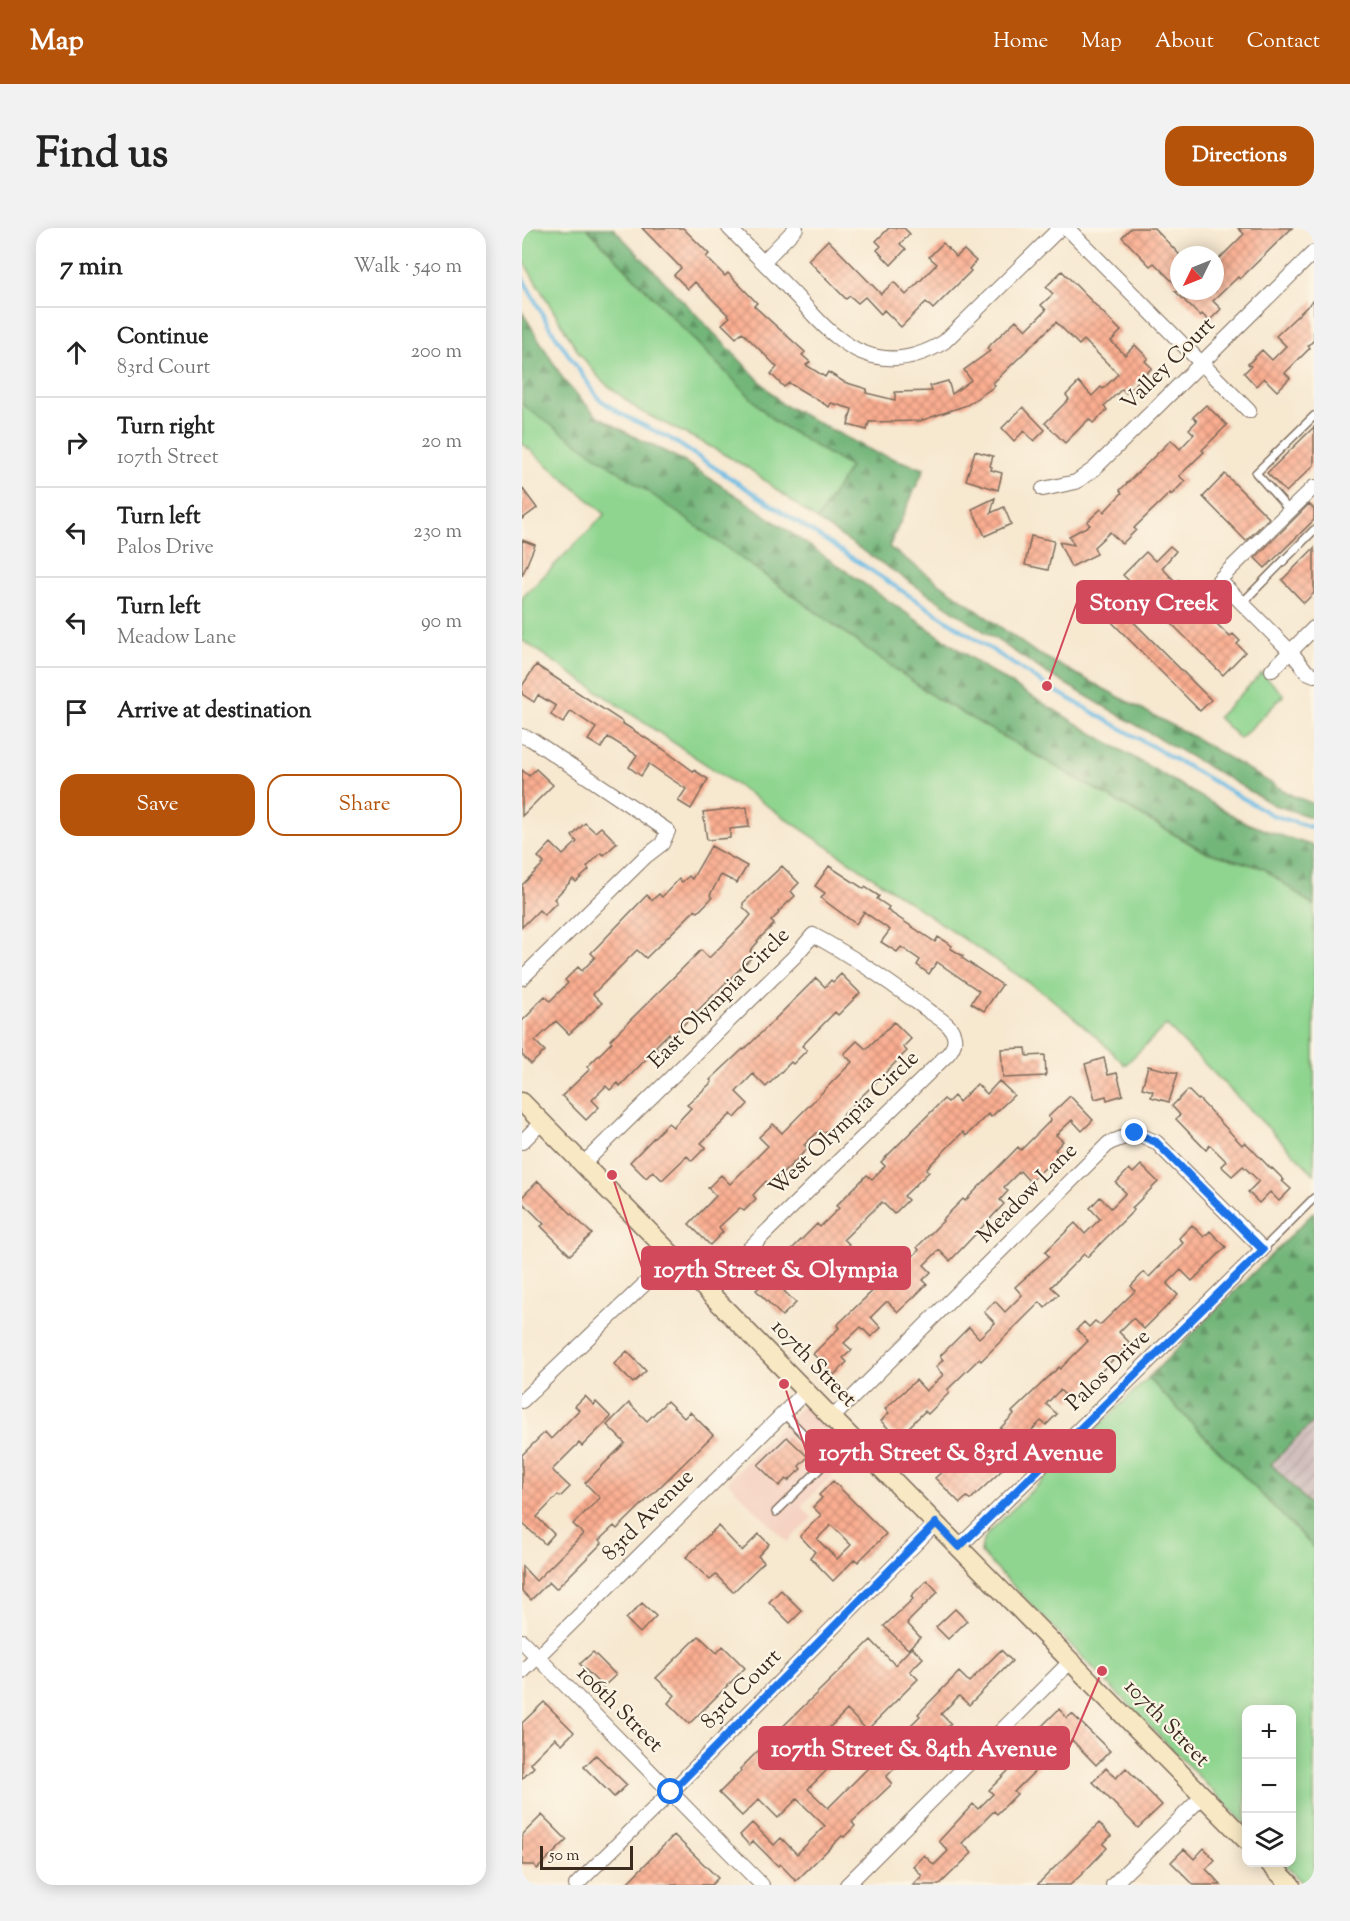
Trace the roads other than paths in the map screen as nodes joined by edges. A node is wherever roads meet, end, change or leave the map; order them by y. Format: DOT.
graph roads {
  1 [pos="729,228"];
  2 [pos="796,228"];
  3 [pos="1060,228"];
  4 [pos="1067,228"];
  5 [pos="1314,252"];
  6 [pos="763,262"];
  7 [pos="1200,363"];
  8 [pos="1249,411"];
  9 [pos="1314,416"];
  10 [pos="1314,487"];
  11 [pos="1043,489"];
  12 [pos="1290,511"];
  13 [pos="1314,530"];
  14 [pos="1242,603"];
  15 [pos="1314,628"];
  16 [pos="1290,652"];
  17 [pos="1272,670"];
  18 [pos="1314,675"];
  19 [pos="522,736"];
  20 [pos="522,978"];
  21 [pos="900,990"];
  22 [pos="522,1102"];
  23 [pos="542,1122"];
  24 [pos="522,1142"];
  25 [pos="584,1164"];
  26 [pos="1314,1198"];
  27 [pos="1263,1250"];
  28 [pos="674,1256"];
  29 [pos="707,1290"];
  30 [pos="806,1391"];
  31 [pos="522,1401"];
  32 [pos="783,1413"];
  33 [pos="832,1418"];
  34 [pos="852,1438"];
  35 [pos="829,1460"];
  36 [pos="776,1512"];
  37 [pos="936,1523"];
  38 [pos="959,1547"];
  39 [pos="522,1641"];
  40 [pos="537,1657"];
  41 [pos="1071,1661"];
  42 [pos="522,1672"];
  43 [pos="671,1792"];
  44 [pos="1203,1796"];
  45 [pos="1242,1836"];
  46 [pos="1272,1867"];
  47 [pos="576,1885"];
  48 [pos="762,1885"];
  49 [pos="847,1885"];
  50 [pos="1113,1885"];
  51 [pos="1291,1885"];
  1 -- 6 [label="street"];
  2 -- 6 [label="street"];
  3 -- 6 [label="street"];
  4 -- 7 [label="street"];
  5 -- 7 [label="street, Valley Court"];
  7 -- 8 [label="street"];
  7 -- 11 [label="street, Valley Court"];
  9 -- 12 [label="lane"];
  10 -- 12 [label="street"];
  12 -- 14 [label="street"];
  13 -- 14 [label="lane"];
  14 -- 16 [label="street"];
  15 -- 16 [label="street"];
  16 -- 17 [label="street"];
  16 -- 18 [label="street"];
  19 -- 20 [label="street"];
  21 -- 25 [label="street, East Olympia Circle"];
  21 -- 29 [label="street, West Olympia Circle"];
  22 -- 23 [label="street, 107th Street"];
  23 -- 24 [label="street"];
  23 -- 25 [label="street, 107th Street"];
  25 -- 28 [label="street, 107th Street"];
  26 -- 27 [label="lane"];
  27 -- 33 [label="street, Meadow Lane"];
  27 -- 38 [label="street, Palos Drive"];
  28 -- 29 [label="street, 107th Street"];
  28 -- 31 [label="street"];
  29 -- 30 [label="street, 107th Street"];
  30 -- 32 [label="street, 83rd Avenue"];
  30 -- 33 [label="street, 107th Street"];
  32 -- 35 [label="lane"];
  32 -- 40 [label="street, 83rd Avenue"];
  33 -- 34 [label="street, 107th Street"];
  34 -- 35 [label="lane"];
  34 -- 37 [label="street, 107th Street"];
  35 -- 36 [label="lane"];
  37 -- 38 [label="street, 107th Street"];
  37 -- 43 [label="street, 83rd Court"];
  38 -- 41 [label="street, 107th Street"];
  39 -- 40 [label="street, 106th Street"];
  40 -- 42 [label="street, 83rd Avenue"];
  40 -- 43 [label="street, 106th Street"];
  41 -- 44 [label="street, 107th Street"];
  41 -- 49 [label="street"];
  43 -- 47 [label="street, 83rd Court"];
  43 -- 48 [label="street, 106th Street"];
  44 -- 45 [label="street, 107th Street"];
  44 -- 50 [label="street"];
  46 -- 51 [label="street"];
}
